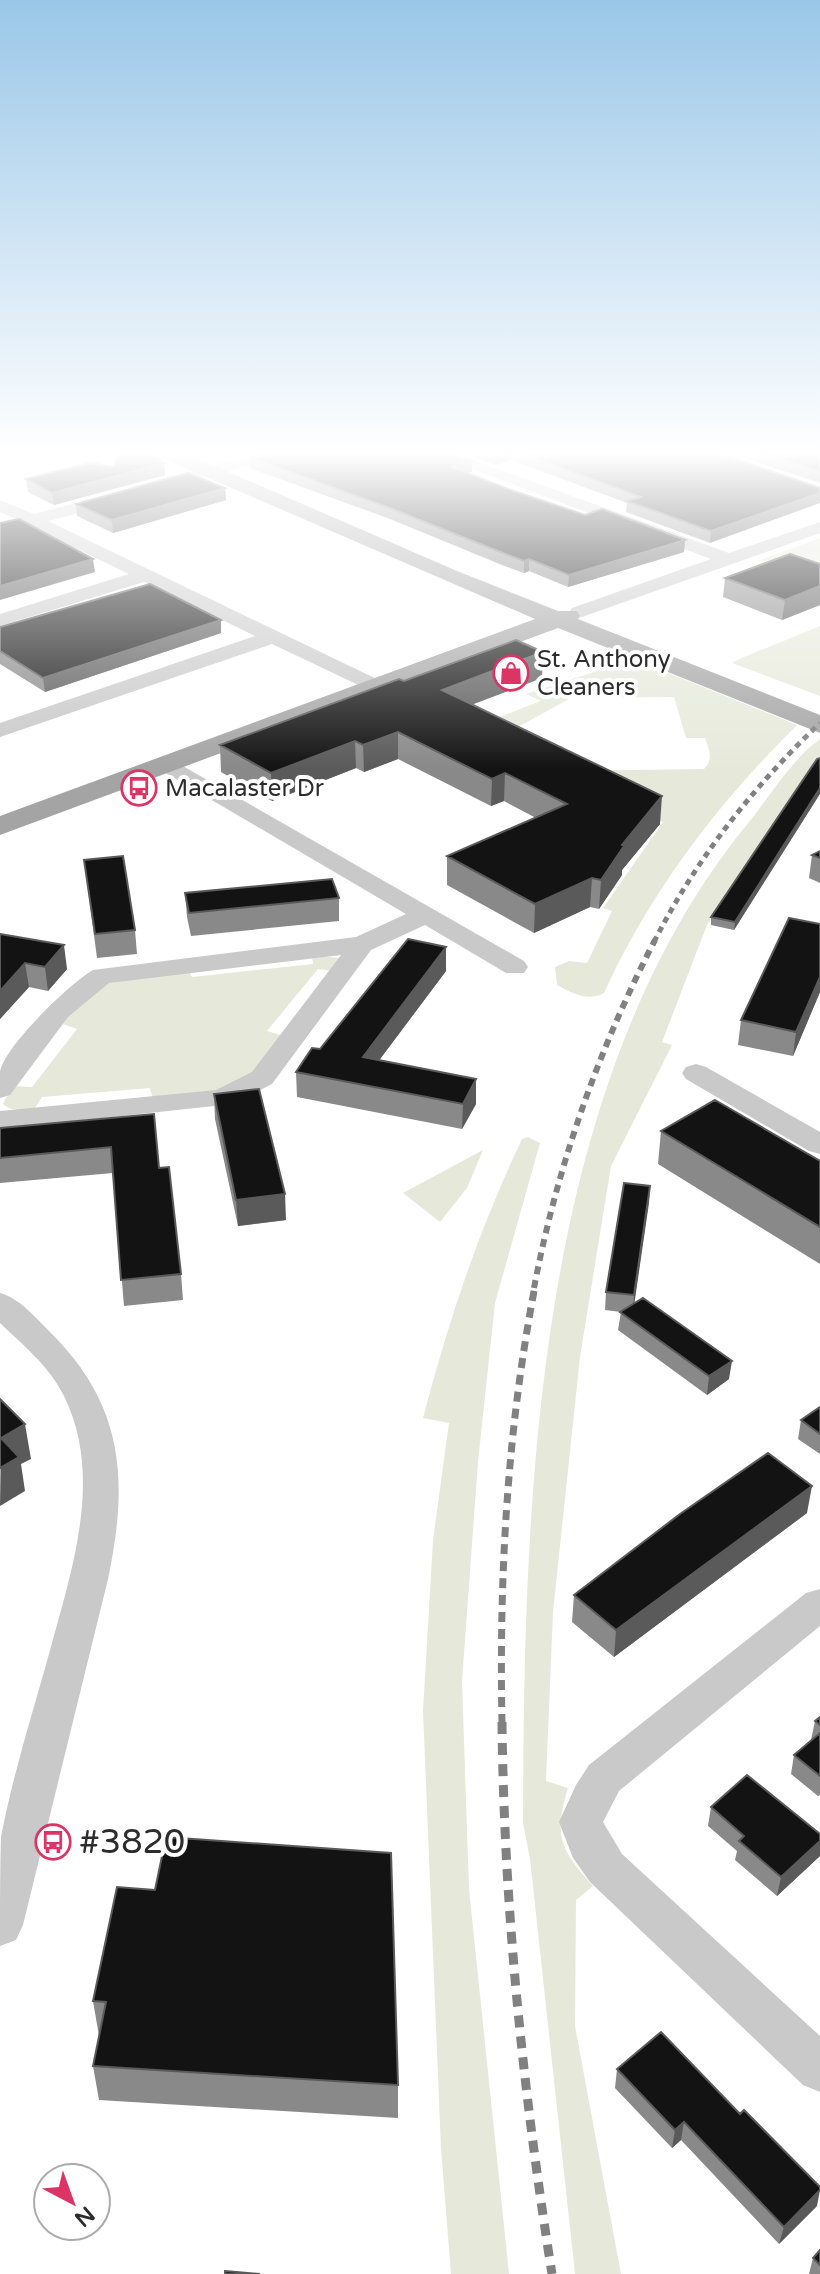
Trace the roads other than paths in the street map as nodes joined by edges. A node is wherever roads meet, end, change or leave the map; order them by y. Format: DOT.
graph roads {
  1 [pos="107,556"];
  2 [pos="408,556"];
  3 [pos="720,556"];
  4 [pos="741,556"];
  5 [pos="731,560"];
  6 [pos="146,575"];
  7 [pos="569,616"];
  8 [pos="0,620"];
  9 [pos="274,636"];
  10 [pos="502,640"];
  11 [pos="635,650"];
  12 [pos="378,687"];
  13 [pos="781,700"];
  14 [pos="820,707"];
  15 [pos="820,725"];
  16 [pos="0,730"];
  17 [pos="167,764"];
  18 [pos="0,826"];
  19 [pos="426,915"];
  20 [pos="362,944"];
  21 [pos="515,967"];
  22 [pos="696,1073"];
  23 [pos="0,1089"];
  24 [pos="0,1120"];
  25 [pos="820,1145"];
  26 [pos="0,1304"];
  27 [pos="820,1604"];
  28 [pos="0,1925"];
  29 [pos="820,2068"];
  1 -- 6 [label="street"];
  2 -- 7 [label="main road"];
  3 -- 5 [label="street"];
  4 -- 5 [label="street"];
  5 -- 7 [label="street"];
  6 -- 8 [label="street"];
  6 -- 9 [label="street"];
  7 -- 10 [label="main road"];
  7 -- 11 [label="main road"];
  7 -- 13 [label="main road"];
  9 -- 12 [label="street"];
  9 -- 16 [label="street"];
  10 -- 11 [label="main road"];
  10 -- 12 [label="main road"];
  11 -- 13 [label="main road"];
  12 -- 17 [label="main road"];
  13 -- 14 [label="main road"];
  13 -- 15 [label="main road"];
  17 -- 18 [label="main road"];
  17 -- 19 [label="street"];
  19 -- 20 [label="street"];
  19 -- 21 [label="street"];
  20 -- 23 [label="street"];
  20 -- 24 [label="street"];
  22 -- 25 [label="street"];
  26 -- 28 [label="street"];
  27 -- 29 [label="street"];
}
